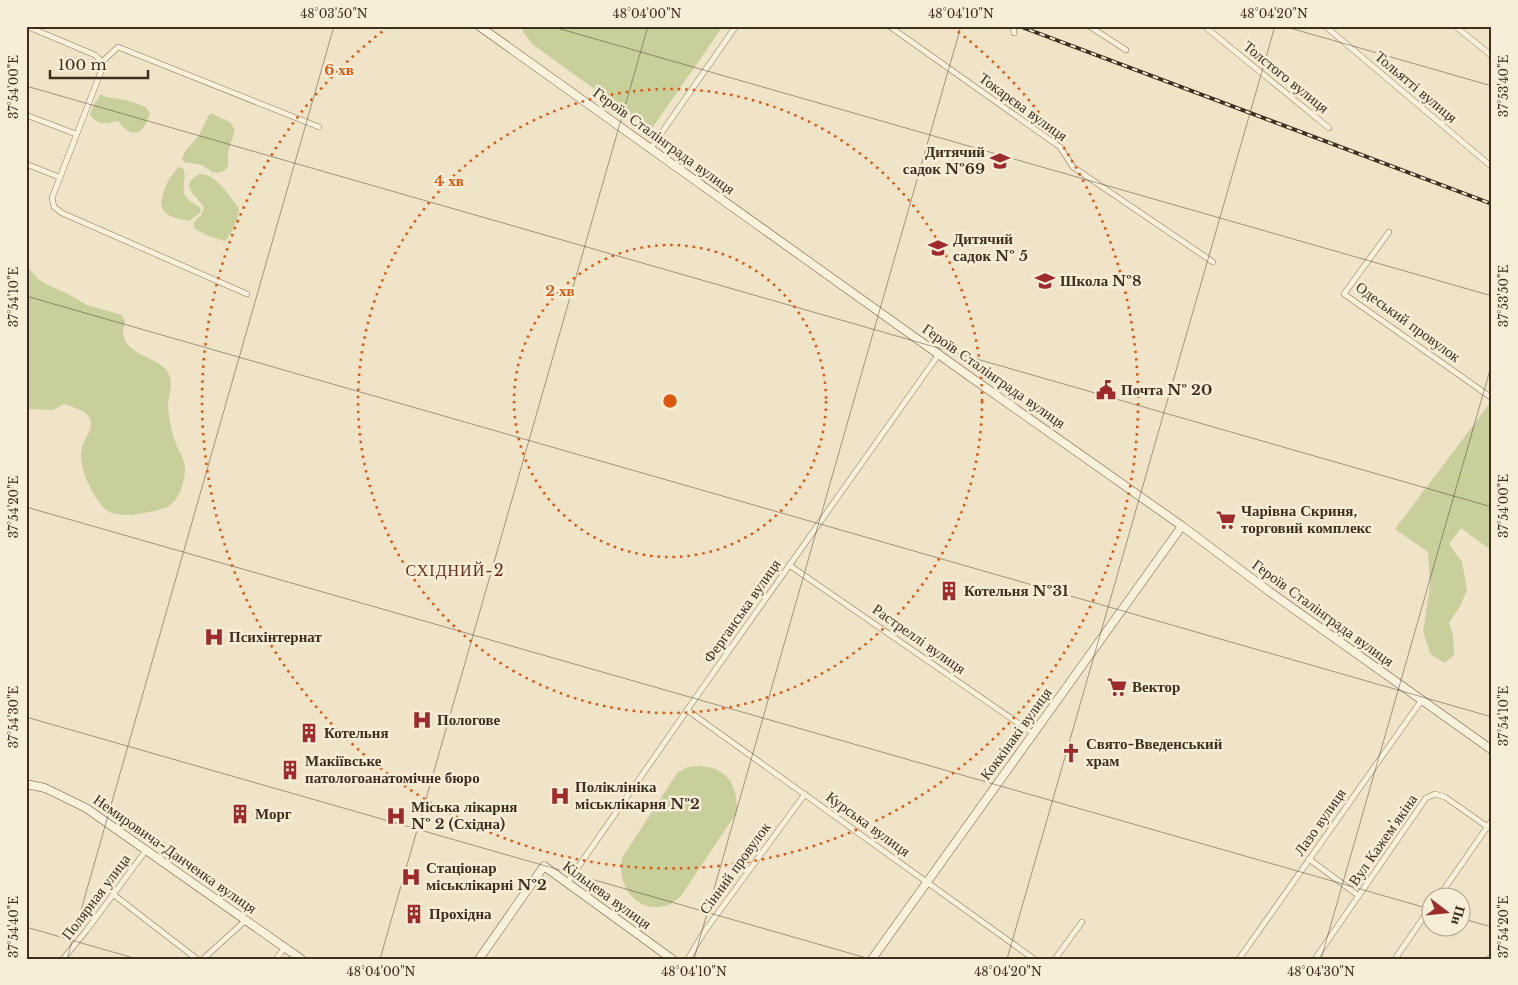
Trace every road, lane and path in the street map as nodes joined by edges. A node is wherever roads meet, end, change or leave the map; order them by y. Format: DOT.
graph roads {
  1 [pos="26,26"];
  2 [pos="479,26"];
  3 [pos="736,26"];
  4 [pos="889,26"];
  5 [pos="1013,26"];
  6 [pos="1089,26"];
  7 [pos="1204,26"];
  8 [pos="1325,26"];
  9 [pos="1455,26"];
  10 [pos="1014,34"];
  11 [pos="1126,50"];
  12 [pos="1492,56"];
  13 [pos="102,62"];
  14 [pos="26,115"];
  15 [pos="319,127"];
  16 [pos="1329,128"];
  17 [pos="76,134"];
  18 [pos="651,148"];
  19 [pos="26,164"];
  20 [pos="1492,167"];
  21 [pos="60,176"];
  22 [pos="1389,232"];
  23 [pos="1213,262"];
  24 [pos="247,294"];
  25 [pos="939,354"];
  26 [pos="1492,398"];
  27 [pos="1182,526"];
  28 [pos="789,565"];
  29 [pos="1421,701"];
  30 [pos="687,710"];
  31 [pos="1034,734"];
  32 [pos="1492,750"];
  33 [pos="26,784"];
  34 [pos="805,794"];
  35 [pos="1492,820"];
  36 [pos="1489,828"];
  37 [pos="147,849"];
  38 [pos="1309,859"];
  39 [pos="927,882"];
  40 [pos="568,883"];
  41 [pos="1445,888"];
  42 [pos="114,894"];
  43 [pos="1359,896"];
  44 [pos="246,920"];
  45 [pos="1082,922"];
  46 [pos="1420,923"];
  47 [pos="285,947"];
  48 [pos="1492,957"];
  49 [pos="63,959"];
  50 [pos="197,959"];
  51 [pos="204,959"];
  52 [pos="276,959"];
  53 [pos="301,959"];
  54 [pos="479,959"];
  55 [pos="672,959"];
  56 [pos="688,959"];
  57 [pos="872,959"];
  58 [pos="1034,959"];
  59 [pos="1055,959"];
  60 [pos="1239,959"];
  61 [pos="1315,959"];
  62 [pos="1396,959"];
  63 [pos="1488,959"];
  1 -- 13 [label="street"];
  2 -- 18 [label="main road, Героїв Сталінграда вулиця"];
  3 -- 18 [label="street"];
  4 -- 23 [label="street, Токарєва вулиця"];
  5 -- 10 [label="street"];
  6 -- 11 [label="street"];
  7 -- 16 [label="street, Толстого вулиця"];
  8 -- 20 [label="street, Тольятті вулиця"];
  9 -- 12 [label="street"];
  13 -- 15 [label="street"];
  13 -- 17 [label="street"];
  14 -- 17 [label="street"];
  17 -- 21 [label="street"];
  18 -- 25 [label="main road, Героїв Сталінграда вулиця"];
  19 -- 21 [label="street"];
  21 -- 24 [label="street"];
  22 -- 26 [label="street, Одеський провулок"];
  25 -- 27 [label="main road, Героїв Сталінграда вулиця"];
  25 -- 28 [label="street, Ферганська вулиця"];
  27 -- 29 [label="main road, Героїв Сталінграда вулиця"];
  27 -- 31 [label="main road, Коккінакі вулиця"];
  28 -- 30 [label="street, Ферганська вулиця"];
  28 -- 31 [label="street, Растреллі вулиця"];
  29 -- 32 [label="main road, Героїв Сталінграда вулиця"];
  29 -- 38 [label="street, Лазо вулиця"];
  30 -- 34 [label="street, Курська вулиця"];
  30 -- 40 [label="street, Ферганська вулиця"];
  31 -- 39 [label="main road, Коккінакі вулиця"];
  33 -- 37 [label="main road, Немировича-Данченка вулиця"];
  34 -- 39 [label="street, Курська вулиця"];
  34 -- 56 [label="street, Сінний провулок"];
  35 -- 36 [label="street"];
  36 -- 41 [label="street"];
  36 -- 43 [label="street, Вул Кажем'якіна"];
  37 -- 42 [label="street, Полярная улица"];
  37 -- 44 [label="main road, Немировича-Данченка вулиця"];
  38 -- 43 [label="street"];
  38 -- 60 [label="street, Лазо вулиця"];
  39 -- 57 [label="main road, Коккінакі вулиця"];
  39 -- 58 [label="street, Курська вулиця"];
  40 -- 54 [label="main road, Кільцева вулиця"];
  40 -- 55 [label="main road, Кільцева вулиця"];
  42 -- 49 [label="street, Полярная улица"];
  42 -- 50 [label="street"];
  43 -- 61 [label="street, Вул Кажем'якіна"];
  44 -- 47 [label="main road, Немировича-Данченка вулиця"];
  44 -- 51 [label="street"];
  45 -- 59 [label="street"];
  46 -- 62 [label="street"];
  47 -- 52 [label="street"];
  47 -- 53 [label="main road, Немировича-Данченка вулиця"];
  48 -- 63 [label="street"];
}
